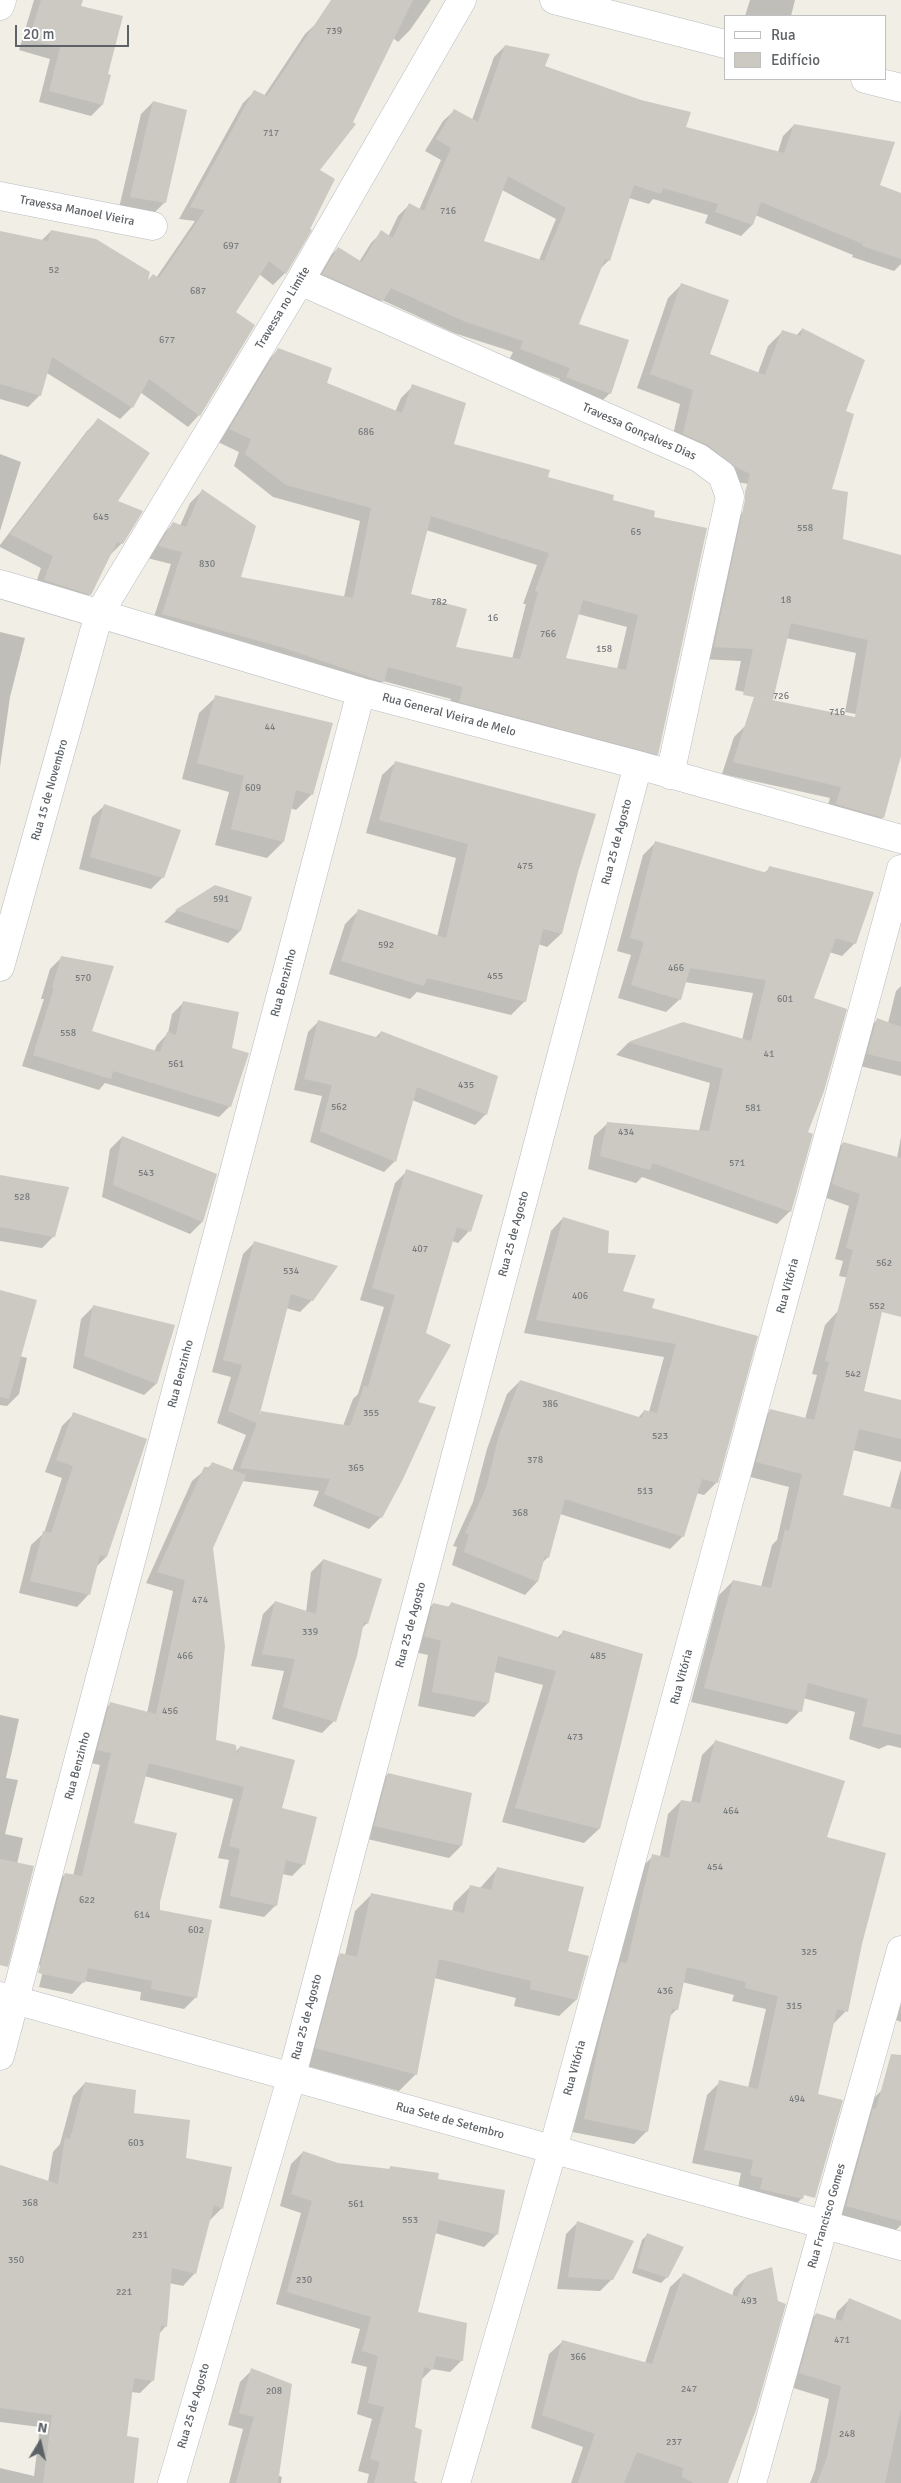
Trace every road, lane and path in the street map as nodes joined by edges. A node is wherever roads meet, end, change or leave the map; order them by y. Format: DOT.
graph roads {
  1 [pos="2,0"];
  2 [pos="462,0"];
  3 [pos="554,0"];
  4 [pos="0,6"];
  5 [pos="724,44"];
  6 [pos="869,80"];
  7 [pos="901,88"];
  8 [pos="0,196"];
  9 [pos="153,226"];
  10 [pos="300,281"];
  11 [pos="0,584"];
  12 [pos="99,614"];
  13 [pos="361,692"];
  14 [pos="638,765"];
  15 [pos="670,775"];
  16 [pos="901,838"];
  17 [pos="901,869"];
  18 [pos="0,967"];
  19 [pos="901,1950"];
  20 [pos="8,1999"];
  21 [pos="0,2056"];
  22 [pos="291,2079"];
  23 [pos="554,2149"];
  24 [pos="824,2225"];
  25 [pos="901,2246"];
  26 [pos="172,2483"];
  27 [pos="456,2483"];
  28 [pos="752,2483"];
  1 -- 4 [label="street"];
  2 -- 10 [label="street, Travessa no Limite"];
  3 -- 5 [label="street"];
  6 -- 7 [label="street"];
  8 -- 9 [label="street, Travessa Manoel Vieira"];
  10 -- 12 [label="street, Travessa no Limite"];
  10 -- 15 [label="street, Travessa Gonçalves Dias"];
  11 -- 12 [label="street, Rua General Vieira de Melo"];
  12 -- 13 [label="street, Rua General Vieira de Melo"];
  12 -- 18 [label="street, Rua 15 de Novembro"];
  13 -- 14 [label="street, Rua General Vieira de Melo"];
  13 -- 20 [label="street, Rua Benzinho"];
  14 -- 15 [label="street, Rua General Vieira de Melo"];
  14 -- 22 [label="street, Rua 25 de Agosto"];
  15 -- 16 [label="street, Rua General Vieira de Melo"];
  17 -- 23 [label="street, Rua Vitória"];
  19 -- 24 [label="street, Rua Francisco Gomes"];
  20 -- 21 [label="street, Rua Benzinho"];
  20 -- 22 [label="street, Rua Sete de Setembro"];
  22 -- 23 [label="street, Rua Sete de Setembro"];
  22 -- 26 [label="street, Rua 25 de Agosto"];
  23 -- 24 [label="street, Rua Sete de Setembro"];
  23 -- 27 [label="street, Rua Vitória"];
  24 -- 25 [label="street, Rua Sete de Setembro"];
  24 -- 28 [label="street, Rua Francisco Gomes"];
}
